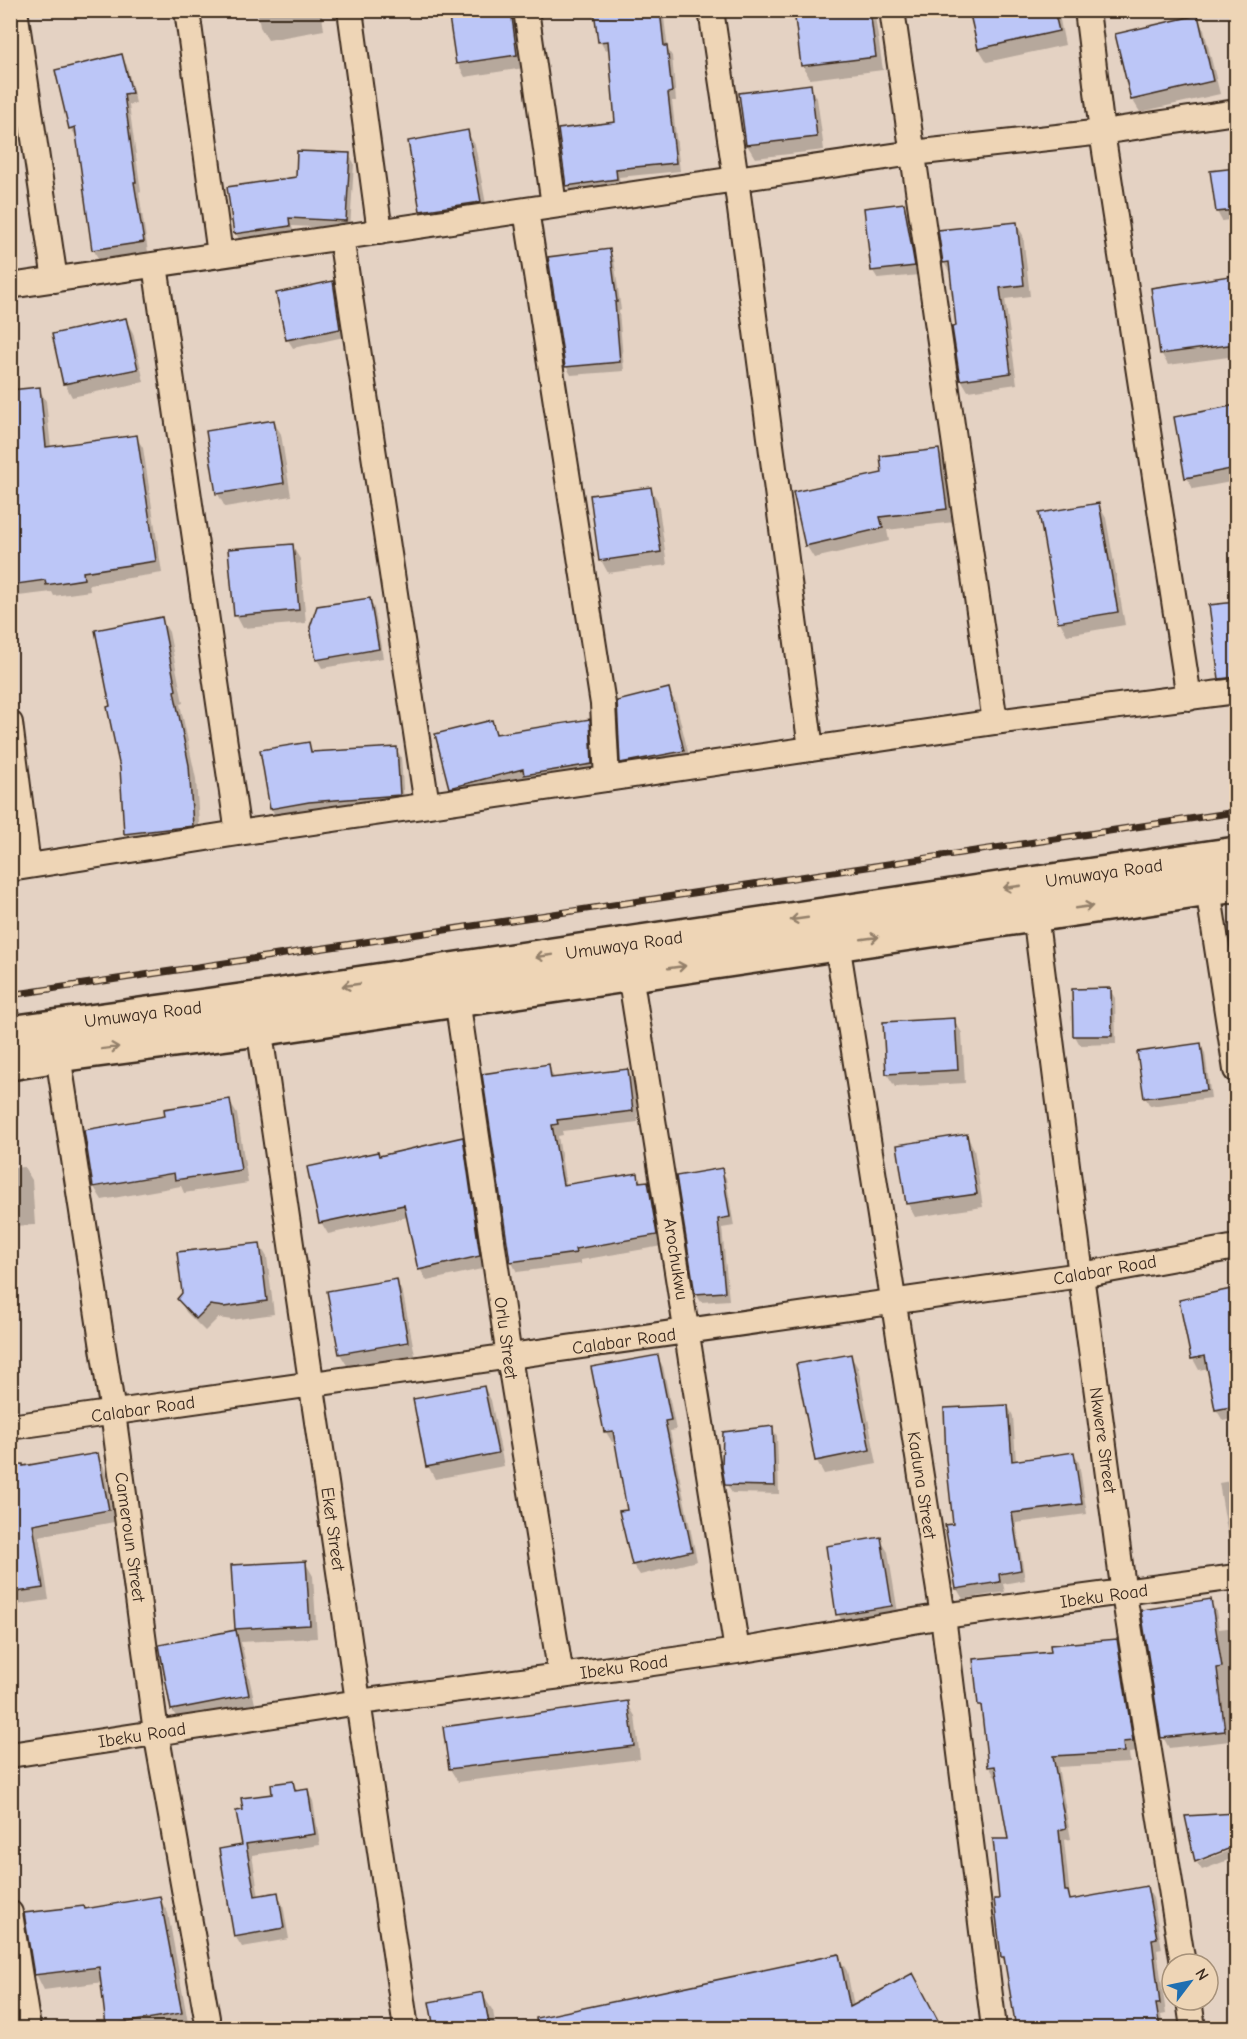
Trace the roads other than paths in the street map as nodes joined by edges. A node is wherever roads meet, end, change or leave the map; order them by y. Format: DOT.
graph roads {
  1 [pos="15,10"];
  2 [pos="187,10"];
  3 [pos="350,10"];
  4 [pos="526,10"];
  5 [pos="711,10"];
  6 [pos="892,10"];
  7 [pos="1087,10"];
  8 [pos="1236,112"];
  9 [pos="1102,132"];
  10 [pos="913,153"];
  11 [pos="736,179"];
  12 [pos="554,205"];
  13 [pos="526,210"];
  14 [pos="380,232"];
  15 [pos="341,237"];
  16 [pos="220,255"];
  17 [pos="155,265"];
  18 [pos="55,280"];
  19 [pos="10,286"];
  20 [pos="1236,691"];
  21 [pos="1190,698"];
  22 [pos="995,722"];
  23 [pos="10,723"];
  24 [pos="811,749"];
  25 [pos="607,779"];
  26 [pos="427,805"];
  27 [pos="237,834"];
  28 [pos="1236,854"];
  29 [pos="19,868"];
  30 [pos="1222,887"];
  31 [pos="1035,914"];
  32 [pos="834,928"];
  33 [pos="630,974"];
  34 [pos="457,999"];
  35 [pos="257,1014"];
  36 [pos="10,1033"];
  37 [pos="58,1055"];
  38 [pos="10,1063"];
  39 [pos="1236,1070"];
  40 [pos="1236,1247"];
  41 [pos="1081,1275"];
  42 [pos="894,1302"];
  43 [pos="687,1332"];
  44 [pos="509,1357"];
  45 [pos="312,1385"];
  46 [pos="113,1413"];
  47 [pos="10,1427"];
  48 [pos="1236,1577"];
  49 [pos="1124,1594"];
  50 [pos="943,1616"];
  51 [pos="737,1651"];
  52 [pos="561,1676"];
  53 [pos="358,1702"];
  54 [pos="156,1732"];
  55 [pos="10,1755"];
  56 [pos="10,1913"];
  57 [pos="1181,1952"];
  58 [pos="1190,2012"];
  59 [pos="207,2018"];
  60 [pos="28,2028"];
  61 [pos="406,2028"];
  62 [pos="994,2028"];
  63 [pos="1193,2028"];
  1 -- 18 [label="street"];
  2 -- 16 [label="street"];
  3 -- 14 [label="street"];
  4 -- 12 [label="street"];
  5 -- 11 [label="street"];
  6 -- 10 [label="street"];
  7 -- 9 [label="street"];
  8 -- 9 [label="street"];
  9 -- 10 [label="street"];
  9 -- 21 [label="street"];
  10 -- 11 [label="street"];
  10 -- 22 [label="street"];
  11 -- 12 [label="street"];
  11 -- 24 [label="street"];
  12 -- 13 [label="street"];
  13 -- 14 [label="street"];
  13 -- 25 [label="street"];
  14 -- 15 [label="street"];
  15 -- 16 [label="street"];
  15 -- 26 [label="street"];
  16 -- 17 [label="street"];
  17 -- 18 [label="street"];
  17 -- 27 [label="street"];
  18 -- 19 [label="street"];
  20 -- 21 [label="street"];
  21 -- 22 [label="street"];
  22 -- 24 [label="street"];
  23 -- 29 [label="street"];
  24 -- 25 [label="street"];
  25 -- 26 [label="street"];
  26 -- 27 [label="street"];
  27 -- 29 [label="street"];
  28 -- 32 [label="street, Umuwaya Road, one-way"];
  31 -- 30 [label="street, Umuwaya Road, one-way"];
  30 -- 39 [label="street"];
  32 -- 31 [label="street, Umuwaya Road, one-way"];
  31 -- 41 [label="street, Nkwere Street"];
  33 -- 32 [label="street, Umuwaya Road, one-way"];
  32 -- 35 [label="street, Umuwaya Road, one-way"];
  32 -- 42 [label="street, Kaduna Street"];
  33 -- 34 [label="street, Umuwaya Road"];
  33 -- 43 [label="street, Arochukwu"];
  34 -- 35 [label="street, Umuwaya Road"];
  34 -- 44 [label="street, Orlu Street"];
  35 -- 36 [label="street, Umuwaya Road"];
  37 -- 35 [label="street, Umuwaya Road, one-way"];
  35 -- 45 [label="street, Eket Street"];
  37 -- 38 [label="street, Umuwaya Road"];
  37 -- 46 [label="street, Cameroun Street"];
  40 -- 41 [label="street, Calabar Road"];
  41 -- 42 [label="street, Calabar Road"];
  41 -- 49 [label="street, Nkwere Street"];
  42 -- 43 [label="street, Calabar Road"];
  42 -- 50 [label="street, Kaduna Street"];
  43 -- 44 [label="street, Calabar Road"];
  43 -- 51 [label="street, Arochukwu"];
  44 -- 45 [label="street, Calabar Road"];
  44 -- 52 [label="street, Orlu Street"];
  45 -- 46 [label="street, Calabar Road"];
  45 -- 53 [label="street, Eket Street"];
  46 -- 47 [label="street, Calabar Road"];
  46 -- 54 [label="street, Cameroun Street"];
  48 -- 49 [label="street, Ibeku Road"];
  49 -- 50 [label="street, Ibeku Road"];
  49 -- 57 [label="street, Nkwere Street"];
  50 -- 51 [label="street, Ibeku Road"];
  50 -- 62 [label="street, Kaduna Street"];
  51 -- 52 [label="street, Ibeku Road"];
  52 -- 53 [label="street, Ibeku Road"];
  53 -- 54 [label="street, Ibeku Road"];
  53 -- 61 [label="street, Eket Street"];
  54 -- 55 [label="street, Ibeku Road"];
  54 -- 59 [label="street, Cameroun Street"];
  56 -- 60 [label="street"];
  58 -- 63 [label="street"];
}
